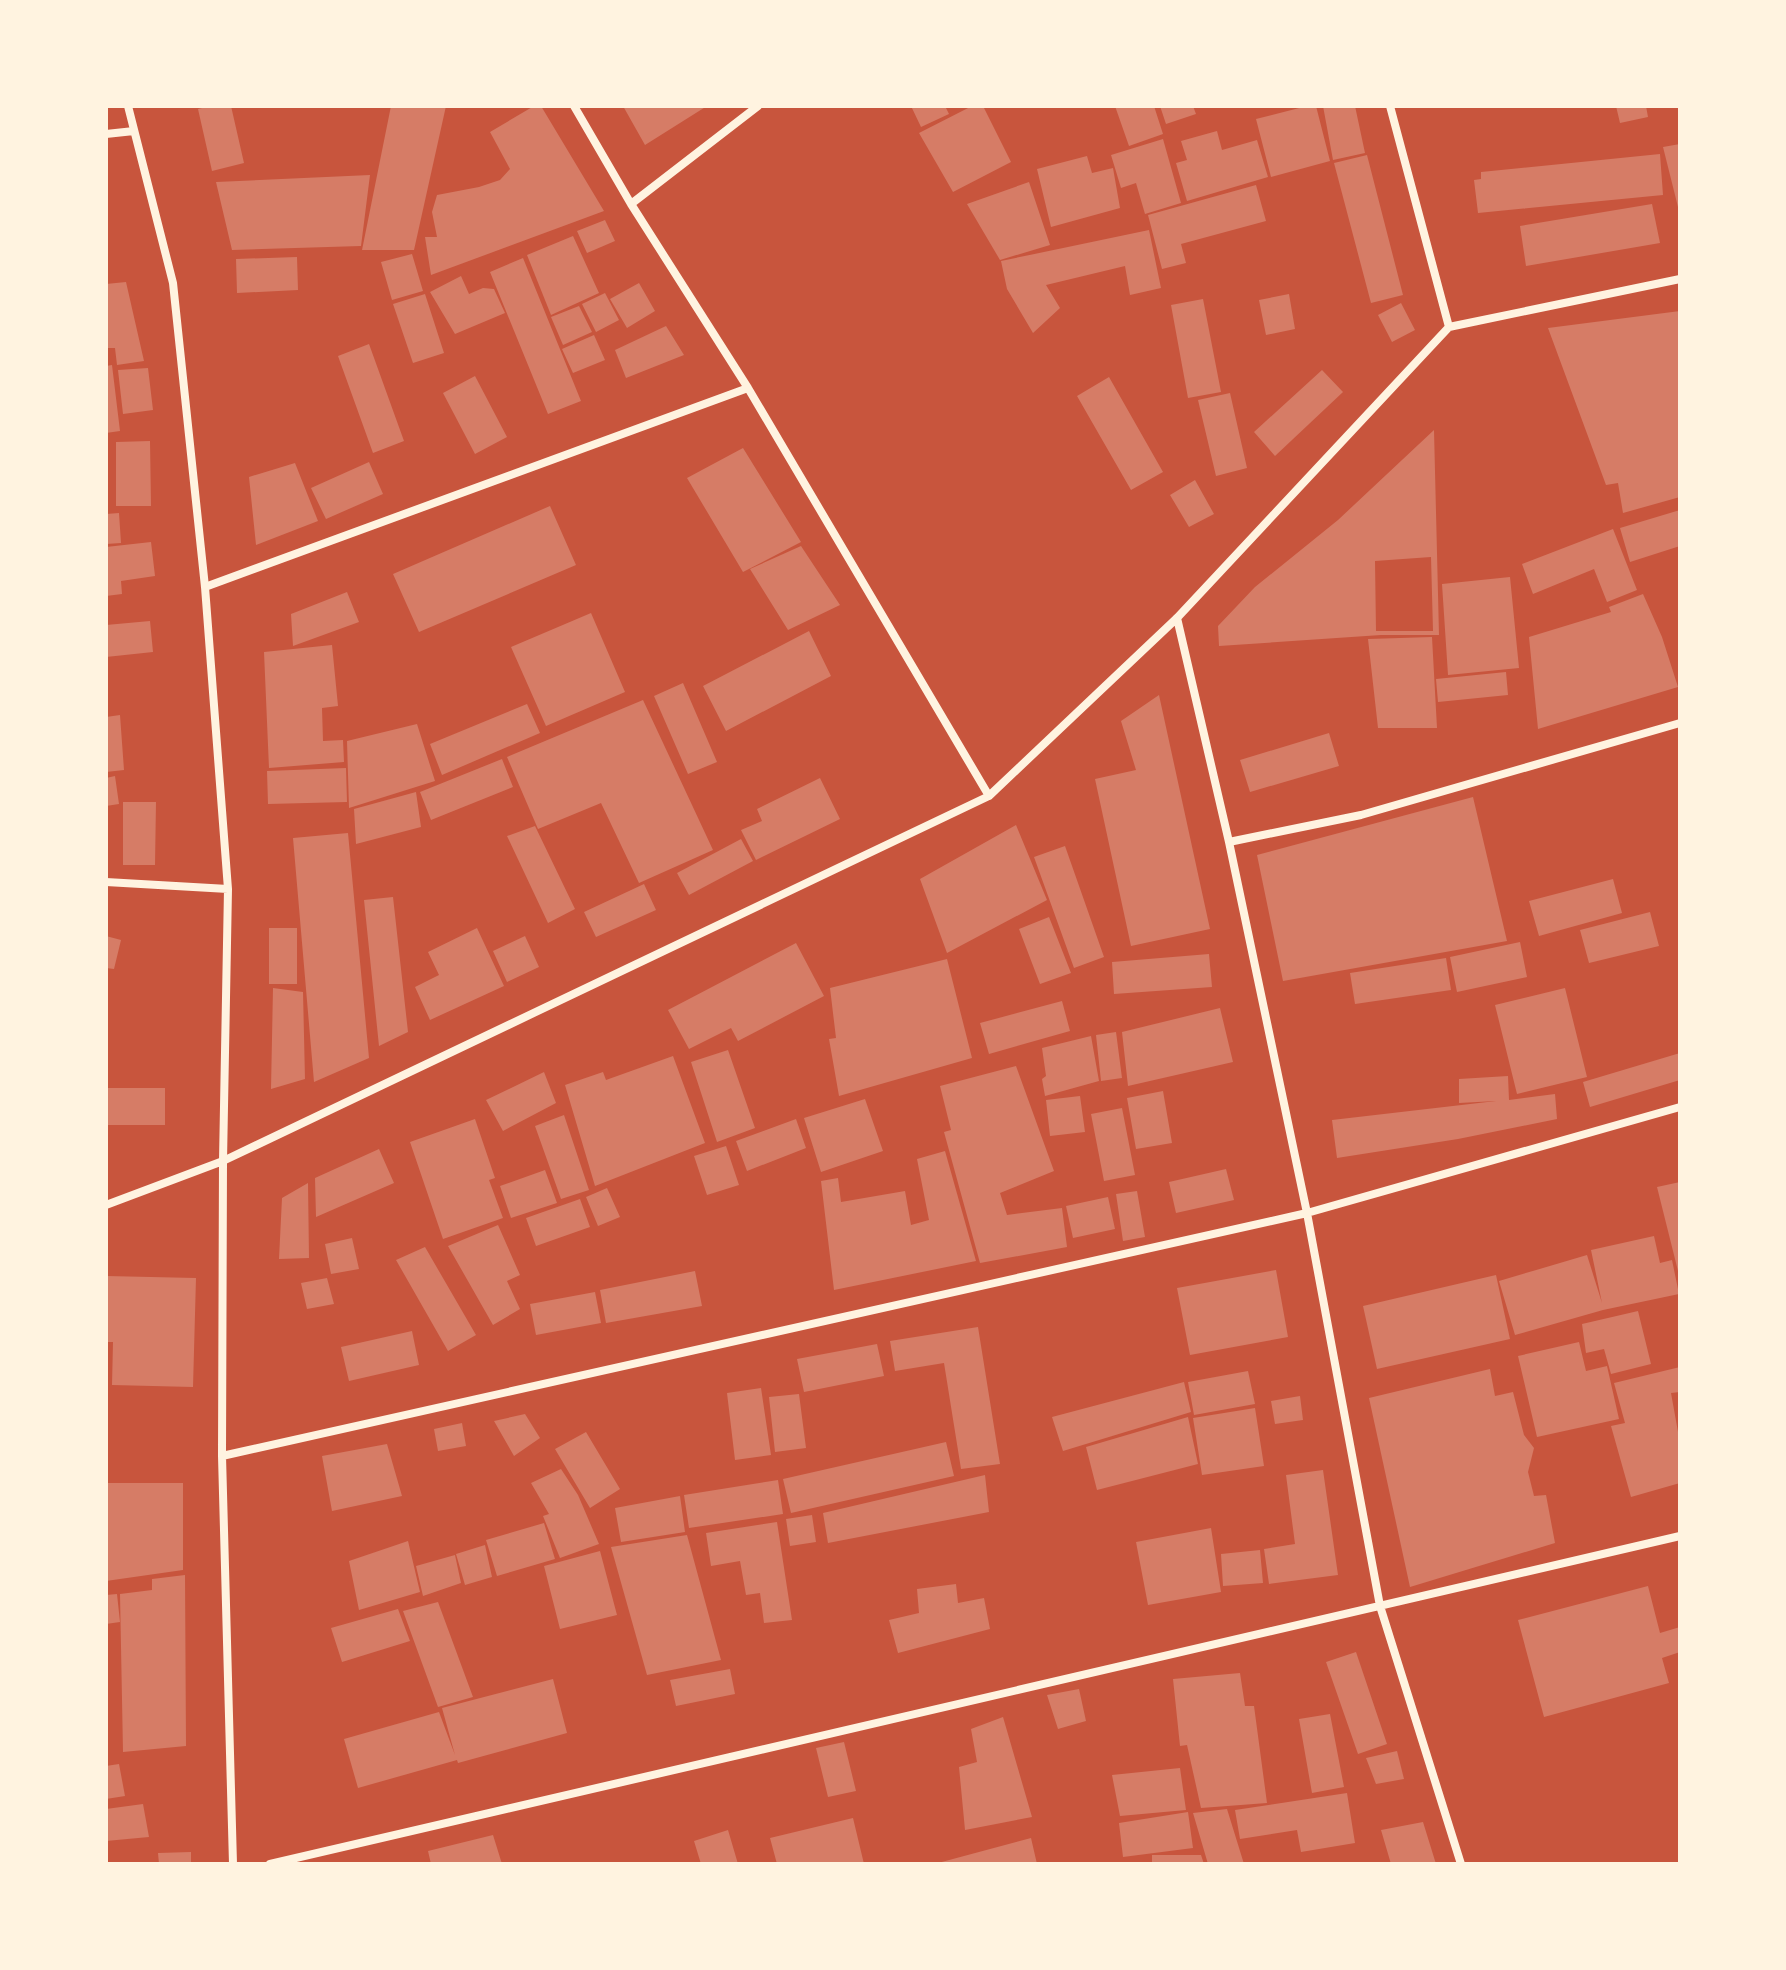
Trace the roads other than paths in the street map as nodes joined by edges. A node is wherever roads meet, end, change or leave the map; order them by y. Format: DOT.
graph roads {
  1 [pos="128,106"];
  2 [pos="574,106"];
  3 [pos="758,106"];
  4 [pos="1390,106"];
  5 [pos="134,131"];
  6 [pos="106,134"];
  7 [pos="631,204"];
  8 [pos="1680,279"];
  9 [pos="1449,327"];
  10 [pos="748,388"];
  11 [pos="205,587"];
  12 [pos="1177,618"];
  13 [pos="1680,723"];
  14 [pos="989,796"];
  15 [pos="1229,842"];
  16 [pos="106,882"];
  17 [pos="228,889"];
  18 [pos="1680,1107"];
  19 [pos="223,1161"];
  20 [pos="106,1205"];
  21 [pos="1307,1213"];
  22 [pos="222,1456"];
  23 [pos="1680,1536"];
  24 [pos="1380,1606"];
  25 [pos="233,1864"];
  26 [pos="270,1864"];
  27 [pos="1461,1864"];
  1 -- 5 [label="street"];
  2 -- 7 [label="street"];
  3 -- 7 [label="street"];
  4 -- 9 [label="street"];
  5 -- 6 [label="street"];
  5 -- 11 [label="street"];
  7 -- 10 [label="street"];
  8 -- 9 [label="street"];
  9 -- 12 [label="street"];
  10 -- 11 [label="street"];
  10 -- 14 [label="street"];
  11 -- 17 [label="street"];
  12 -- 14 [label="street"];
  12 -- 15 [label="street"];
  13 -- 15 [label="street"];
  14 -- 19 [label="street"];
  15 -- 21 [label="street"];
  16 -- 17 [label="street"];
  17 -- 19 [label="street"];
  18 -- 21 [label="street"];
  19 -- 20 [label="street"];
  19 -- 22 [label="street"];
  21 -- 22 [label="street"];
  21 -- 24 [label="street"];
  22 -- 25 [label="street"];
  23 -- 24 [label="street"];
  24 -- 26 [label="street"];
  24 -- 27 [label="street"];
}
